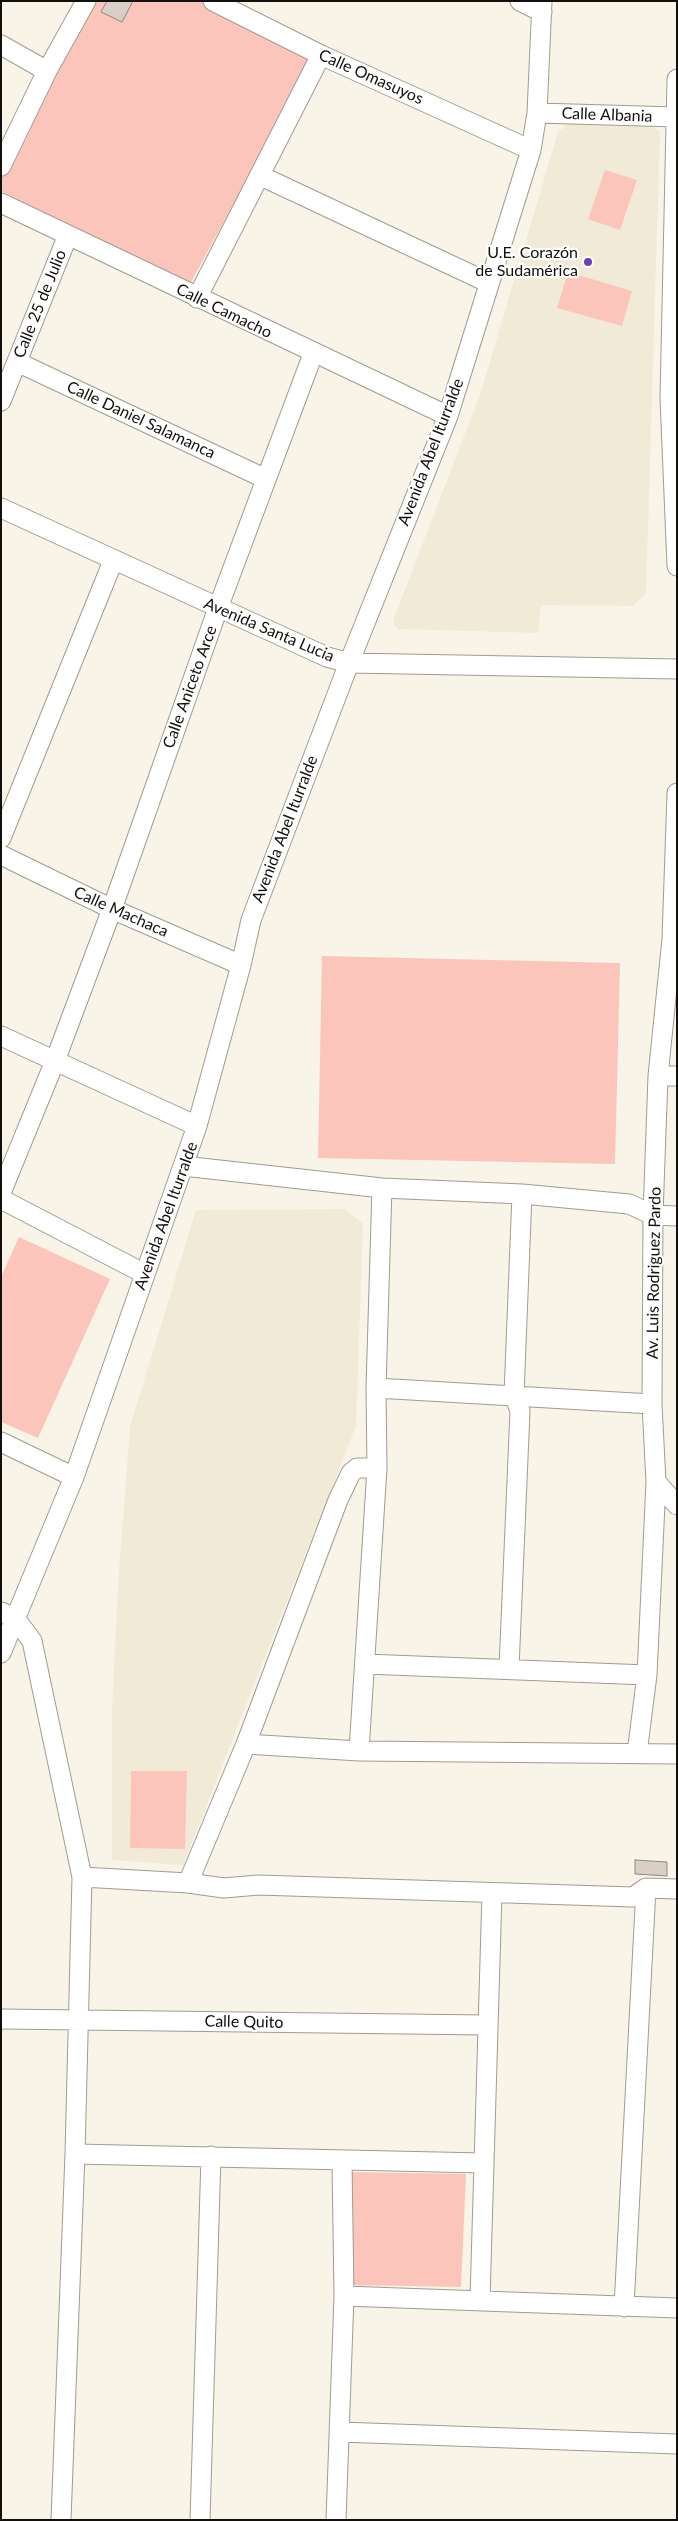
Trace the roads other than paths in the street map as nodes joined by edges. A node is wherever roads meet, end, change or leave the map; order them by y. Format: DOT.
graph roads {
  1 [pos="86,1"];
  2 [pos="213,1"];
  3 [pos="520,1"];
  4 [pos="236,7"];
  5 [pos="542,7"];
  6 [pos="1,45"];
  7 [pos="321,55"];
  8 [pos="47,71"];
  9 [pos="677,80"];
  10 [pos="537,113"];
  11 [pos="676,117"];
  12 [pos="531,150"];
  13 [pos="1,166"];
  14 [pos="262,176"];
  15 [pos="1,203"];
  16 [pos="68,235"];
  17 [pos="675,257"];
  18 [pos="489,283"];
  19 [pos="198,298"];
  20 [pos="314,354"];
  21 [pos="17,362"];
  22 [pos="674,398"];
  23 [pos="1,401"];
  24 [pos="448,416"];
  25 [pos="266,479"];
  26 [pos="1,508"];
  27 [pos="113,561"];
  28 [pos="677,566"];
  29 [pos="218,608"];
  30 [pos="349,663"];
  31 [pos="677,669"];
  32 [pos="677,793"];
  33 [pos="1,838"];
  34 [pos="1,856"];
  35 [pos="112,909"];
  36 [pos="674,939"];
  37 [pos="241,965"];
  38 [pos="1,1036"];
  39 [pos="55,1061"];
  40 [pos="667,1076"];
  41 [pos="198,1126"];
  42 [pos="184,1166"];
  43 [pos="382,1188"];
  44 [pos="1,1193"];
  45 [pos="522,1194"];
  46 [pos="1,1199"];
  47 [pos="654,1215"];
  48 [pos="677,1216"];
  49 [pos="145,1274"];
  50 [pos="376,1388"];
  51 [pos="514,1395"];
  52 [pos="652,1404"];
  53 [pos="1,1442"];
  54 [pos="377,1468"];
  55 [pos="74,1477"];
  56 [pos="656,1482"];
  57 [pos="677,1505"];
  58 [pos="8,1615"];
  59 [pos="1,1653"];
  60 [pos="366,1664"];
  61 [pos="510,1668"];
  62 [pos="647,1675"];
  63 [pos="246,1744"];
  64 [pos="359,1751"];
  65 [pos="637,1753"];
  66 [pos="677,1754"];
  67 [pos="82,1877"];
  68 [pos="188,1883"];
  69 [pos="646,1888"];
  70 [pos="677,1889"];
  71 [pos="492,1894"];
  72 [pos="1,2019"];
  73 [pos="77,2020"];
  74 [pos="487,2026"];
  75 [pos="75,2154"];
  76 [pos="211,2156"];
  77 [pos="342,2160"];
  78 [pos="483,2163"];
  79 [pos="344,2296"];
  80 [pos="480,2300"];
  81 [pos="624,2307"];
  82 [pos="677,2308"];
  83 [pos="340,2432"];
  84 [pos="677,2444"];
  85 [pos="62,2520"];
  86 [pos="200,2520"];
  87 [pos="336,2520"];
  1 -- 8 [label="street"];
  2 -- 4 [label="street, Calle Omasuyos"];
  3 -- 5 [label="street"];
  4 -- 7 [label="street, Calle Omasuyos"];
  5 -- 10 [label="street, Avenida Abel Iturralde"];
  6 -- 8 [label="street"];
  7 -- 12 [label="street, Calle Omasuyos"];
  7 -- 14 [label="street"];
  8 -- 13 [label="street"];
  9 -- 11 [label="street"];
  10 -- 11 [label="street, Calle Albania"];
  10 -- 12 [label="street, Avenida Abel Iturralde"];
  11 -- 17 [label="street"];
  12 -- 18 [label="street, Avenida Abel Iturralde"];
  14 -- 18 [label="street"];
  14 -- 19 [label="street"];
  15 -- 16 [label="street, Calle Camacho"];
  16 -- 19 [label="street, Calle Camacho"];
  16 -- 21 [label="street, Calle 25 de Julio"];
  17 -- 22 [label="street"];
  18 -- 24 [label="street, Avenida Abel Iturralde"];
  19 -- 20 [label="street, Calle Camacho"];
  20 -- 24 [label="street, Calle Camacho"];
  20 -- 25 [label="street, Calle Aniceto Arce"];
  21 -- 23 [label="street, Calle 25 de Julio"];
  21 -- 25 [label="street, Calle Daniel Salamanca"];
  22 -- 28 [label="street"];
  24 -- 30 [label="street, Avenida Abel Iturralde"];
  25 -- 29 [label="street, Calle Aniceto Arce"];
  26 -- 27 [label="street, Avenida Santa Lucia"];
  27 -- 29 [label="street, Avenida Santa Lucia"];
  27 -- 33 [label="street"];
  29 -- 30 [label="street, Avenida Santa Lucia"];
  29 -- 35 [label="street, Calle Aniceto Arce"];
  30 -- 31 [label="street, Avenida Santa Lucia"];
  30 -- 37 [label="street, Avenida Abel Iturralde"];
  32 -- 36 [label="street, Av. Luis Rodriguez Pardo"];
  34 -- 35 [label="street, Calle Machaca"];
  35 -- 37 [label="street, Calle Machaca"];
  35 -- 39 [label="street, Calle Aniceto Arce"];
  36 -- 40 [label="street, Av. Luis Rodriguez Pardo"];
  37 -- 41 [label="street, Avenida Abel Iturralde"];
  38 -- 39 [label="street"];
  39 -- 41 [label="street"];
  39 -- 44 [label="street, Calle Aniceto Arce"];
  40 -- 47 [label="street, Av. Luis Rodriguez Pardo"];
  41 -- 42 [label="street, Avenida Abel Iturralde"];
  42 -- 43 [label="street"];
  42 -- 49 [label="street, Avenida Abel Iturralde"];
  43 -- 45 [label="street"];
  43 -- 50 [label="street"];
  45 -- 47 [label="street"];
  45 -- 51 [label="street"];
  46 -- 49 [label="street"];
  47 -- 48 [label="street"];
  47 -- 52 [label="street, Av. Luis Rodriguez Pardo"];
  49 -- 55 [label="street, Avenida Abel Iturralde"];
  50 -- 51 [label="street"];
  50 -- 54 [label="street"];
  51 -- 52 [label="street"];
  51 -- 61 [label="street"];
  52 -- 56 [label="street, Av. Luis Rodriguez Pardo"];
  53 -- 55 [label="street"];
  54 -- 60 [label="street"];
  54 -- 63 [label="street"];
  55 -- 58 [label="street, Avenida Abel Iturralde"];
  56 -- 57 [label="street"];
  56 -- 62 [label="street, Av. Luis Rodriguez Pardo"];
  58 -- 59 [label="street, Avenida Abel Iturralde"];
  58 -- 67 [label="street"];
  60 -- 61 [label="street"];
  60 -- 64 [label="street"];
  61 -- 62 [label="street"];
  62 -- 65 [label="street, Av. Luis Rodriguez Pardo"];
  63 -- 64 [label="street"];
  63 -- 68 [label="street"];
  64 -- 65 [label="street"];
  65 -- 66 [label="street"];
  67 -- 68 [label="street"];
  67 -- 73 [label="street"];
  68 -- 71 [label="street"];
  69 -- 70 [label="street"];
  69 -- 71 [label="street"];
  69 -- 81 [label="street"];
  71 -- 74 [label="street"];
  72 -- 73 [label="street, Calle Quito"];
  73 -- 74 [label="street, Calle Quito"];
  73 -- 75 [label="street"];
  74 -- 78 [label="street"];
  75 -- 76 [label="street"];
  75 -- 85 [label="street"];
  76 -- 77 [label="street"];
  76 -- 86 [label="street"];
  77 -- 78 [label="street"];
  77 -- 79 [label="street"];
  78 -- 80 [label="street"];
  79 -- 80 [label="street"];
  79 -- 83 [label="street"];
  80 -- 81 [label="street"];
  81 -- 82 [label="street"];
  83 -- 84 [label="street"];
  83 -- 87 [label="street"];
}
